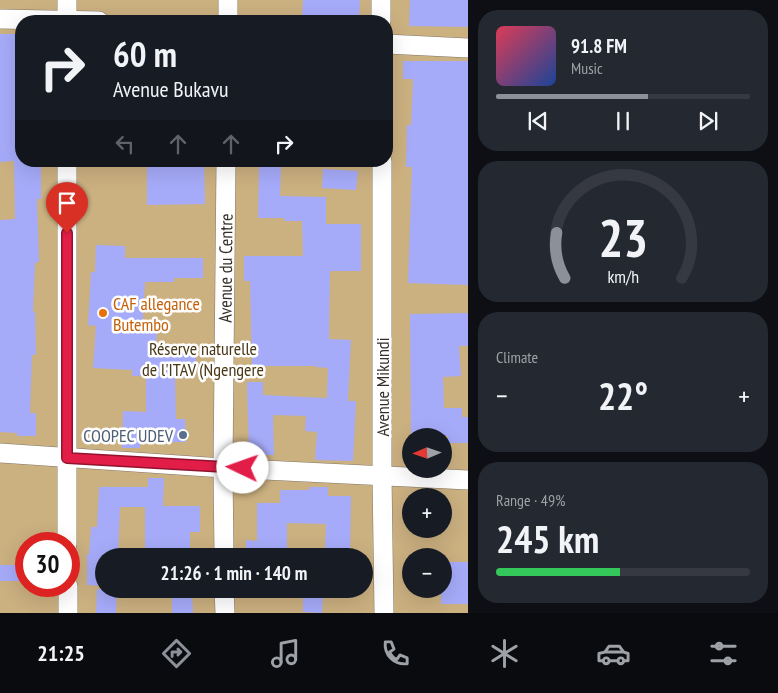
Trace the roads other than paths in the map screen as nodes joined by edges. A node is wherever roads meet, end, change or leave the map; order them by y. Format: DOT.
graph roads {
  1 [pos="67,0"];
  2 [pos="228,0"];
  3 [pos="381,0"];
  4 [pos="67,15"];
  5 [pos="228,15"];
  6 [pos="381,15"];
  7 [pos="0,19"];
  8 [pos="15,19"];
  9 [pos="393,44"];
  10 [pos="468,48"];
  11 [pos="67,167"];
  12 [pos="226,167"];
  13 [pos="382,167"];
  14 [pos="0,453"];
  15 [pos="67,458"];
  16 [pos="223,468"];
  17 [pos="382,475"];
  18 [pos="468,480"];
  19 [pos="68,532"];
  20 [pos="224,548"];
  21 [pos="68,597"];
  22 [pos="224,598"];
  23 [pos="68,613"];
  24 [pos="225,613"];
  25 [pos="384,613"];
  1 -- 4 [label="street"];
  2 -- 5 [label="street"];
  3 -- 6 [label="street"];
  7 -- 8 [label="street"];
  9 -- 10 [label="street"];
  11 -- 15 [label="street"];
  12 -- 16 [label="street, Avenue du Centre"];
  13 -- 17 [label="street, Avenue Mikundi"];
  14 -- 15 [label="street"];
  15 -- 16 [label="street"];
  15 -- 19 [label="street"];
  16 -- 17 [label="street"];
  16 -- 20 [label="street, Avenue du Centre"];
  17 -- 18 [label="street"];
  17 -- 25 [label="street, Avenue Mikundi"];
  21 -- 23 [label="street"];
  22 -- 24 [label="street"];
}
